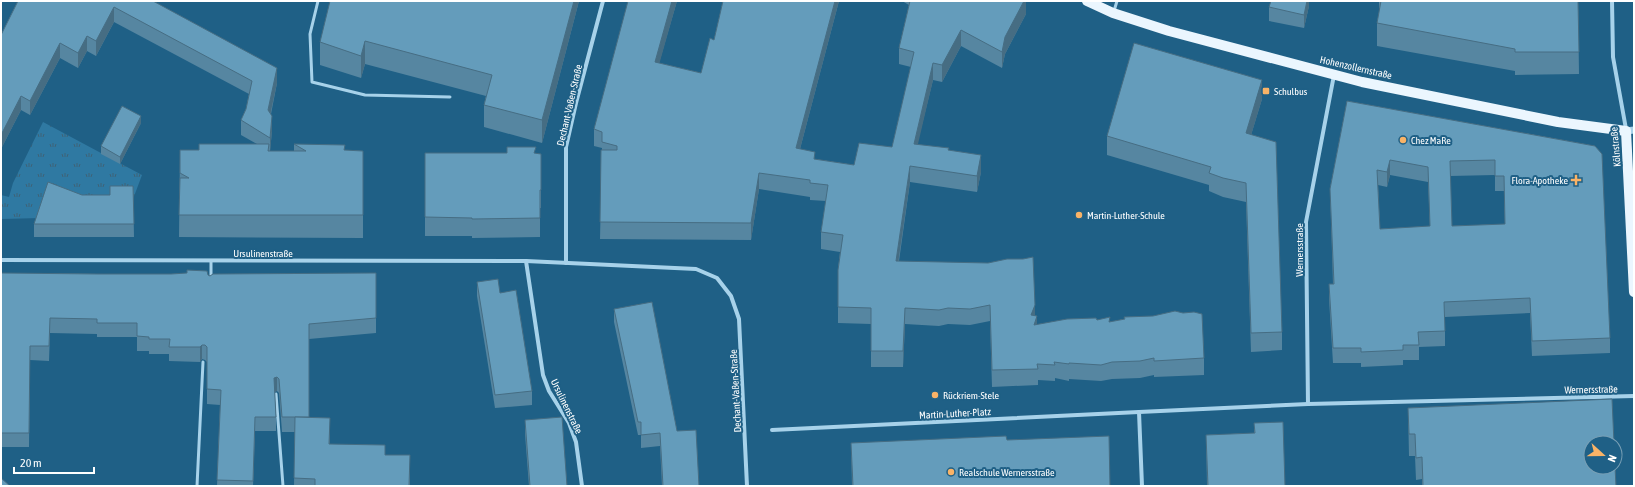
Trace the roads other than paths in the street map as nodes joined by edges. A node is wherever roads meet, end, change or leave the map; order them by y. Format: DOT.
graph roads {
  1 [pos="318,1"];
  2 [pos="602,1"];
  3 [pos="1087,1"];
  4 [pos="1117,1"];
  5 [pos="1612,1"];
  6 [pos="1113,13"];
  7 [pos="1334,75"];
  8 [pos="450,97"];
  9 [pos="1630,130"];
  10 [pos="1,260"];
  11 [pos="211,261"];
  12 [pos="526,261"];
  13 [pos="566,263"];
  14 [pos="210,286"];
  15 [pos="1634,292"];
  16 [pos="731,296"];
  17 [pos="203,362"];
  18 [pos="276,394"];
  19 [pos="1634,396"];
  20 [pos="1308,404"];
  21 [pos="1139,412"];
  22 [pos="772,430"];
  23 [pos="197,486"];
  24 [pos="283,486"];
  25 [pos="582,486"];
  26 [pos="747,486"];
  27 [pos="1142,486"];
  1 -- 8 [label="lane"];
  2 -- 13 [label="street, Dechant-Vaßen-Straße"];
  3 -- 6 [label="main road, Hohenzollernstraße"];
  4 -- 6 [label="lane"];
  5 -- 9 [label="street, Kölnstraße"];
  6 -- 7 [label="main road, Hohenzollernstraße"];
  7 -- 9 [label="main road, Hohenzollernstraße"];
  7 -- 20 [label="street, Wernersstraße"];
  9 -- 15 [label="main road, Kölnstraße"];
  10 -- 11 [label="street, Ursulinenstraße"];
  11 -- 12 [label="street, Ursulinenstraße"];
  11 -- 14 [label="lane"];
  12 -- 13 [label="street, Ursulinenstraße"];
  12 -- 25 [label="street, Ursulinenstraße"];
  13 -- 16 [label="street, Ursulinenstraße"];
  16 -- 26 [label="street, Dechant-Vaßen-Straße"];
  17 -- 23 [label="lane"];
  18 -- 24 [label="lane"];
  19 -- 20 [label="street, Wernersstraße"];
  20 -- 21 [label="street, Wernersstraße"];
  21 -- 22 [label="street, Martin-Luther-Platz"];
  21 -- 27 [label="street"];
}
